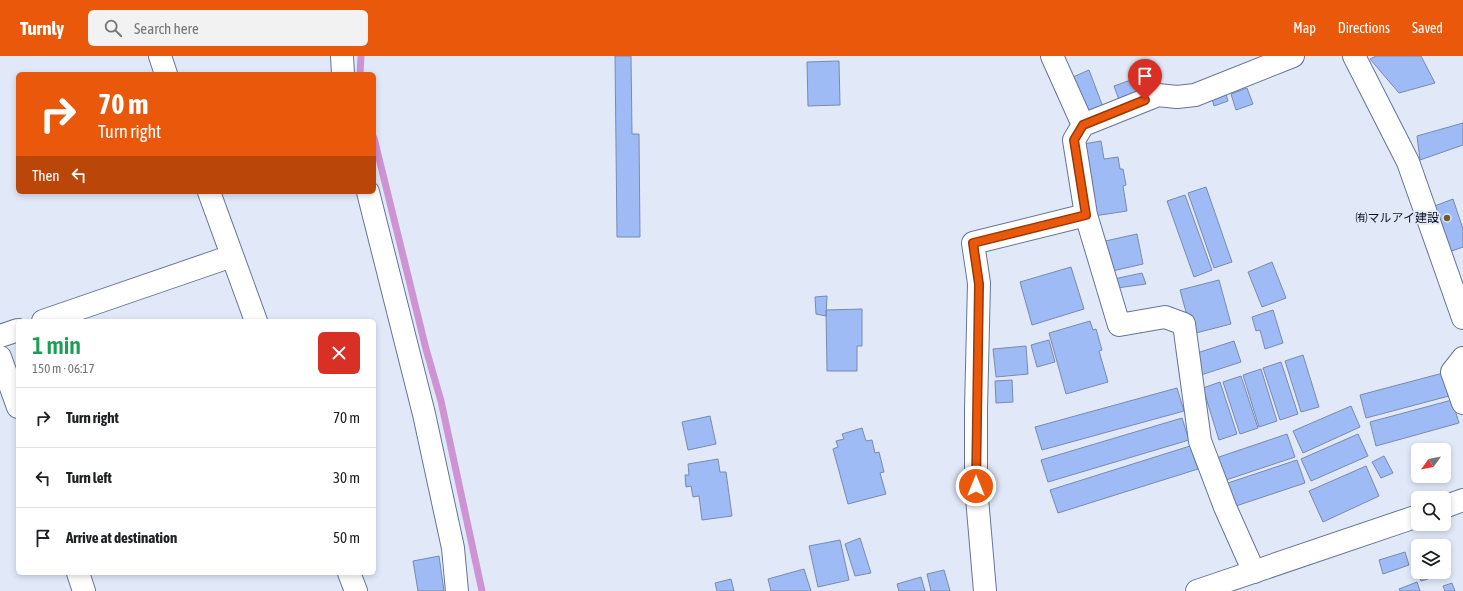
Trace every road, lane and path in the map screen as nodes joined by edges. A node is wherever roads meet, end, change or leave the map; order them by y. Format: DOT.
graph roads {
  1 [pos="160,56"];
  2 [pos="342,56"];
  3 [pos="1052,56"];
  4 [pos="1293,56"];
  5 [pos="1354,56"];
  6 [pos="1270,60"];
  7 [pos="165,72"];
  8 [pos="343,72"];
  9 [pos="1083,125"];
  10 [pos="210,194"];
  11 [pos="369,194"];
  12 [pos="1086,215"];
  13 [pos="232,256"];
  14 [pos="1463,318"];
  15 [pos="49,319"];
  16 [pos="255,319"];
  17 [pos="16,331"];
  18 [pos="0,336"];
  19 [pos="0,357"];
  20 [pos="1463,358"];
  21 [pos="16,401"];
  22 [pos="1463,403"];
  23 [pos="1463,500"];
  24 [pos="1451,504"];
  25 [pos="1411,518"];
  26 [pos="1254,572"];
  27 [pos="79,575"];
  28 [pos="350,575"];
  29 [pos="84,591"];
  30 [pos="356,591"];
  31 [pos="457,591"];
  32 [pos="985,591"];
  33 [pos="1197,591"];
  1 -- 7 [label="street"];
  2 -- 8 [label="street"];
  3 -- 9 [label="street"];
  4 -- 6 [label="street"];
  5 -- 14 [label="street"];
  6 -- 9 [label="street"];
  9 -- 12 [label="street"];
  10 -- 13 [label="street"];
  11 -- 31 [label="street"];
  12 -- 26 [label="street"];
  12 -- 32 [label="street"];
  13 -- 15 [label="street"];
  13 -- 16 [label="street"];
  17 -- 18 [label="street"];
  19 -- 21 [label="street"];
  20 -- 22 [label="street"];
  23 -- 24 [label="street"];
  25 -- 26 [label="street"];
  26 -- 33 [label="street"];
  27 -- 29 [label="street"];
  28 -- 30 [label="street"];
}
